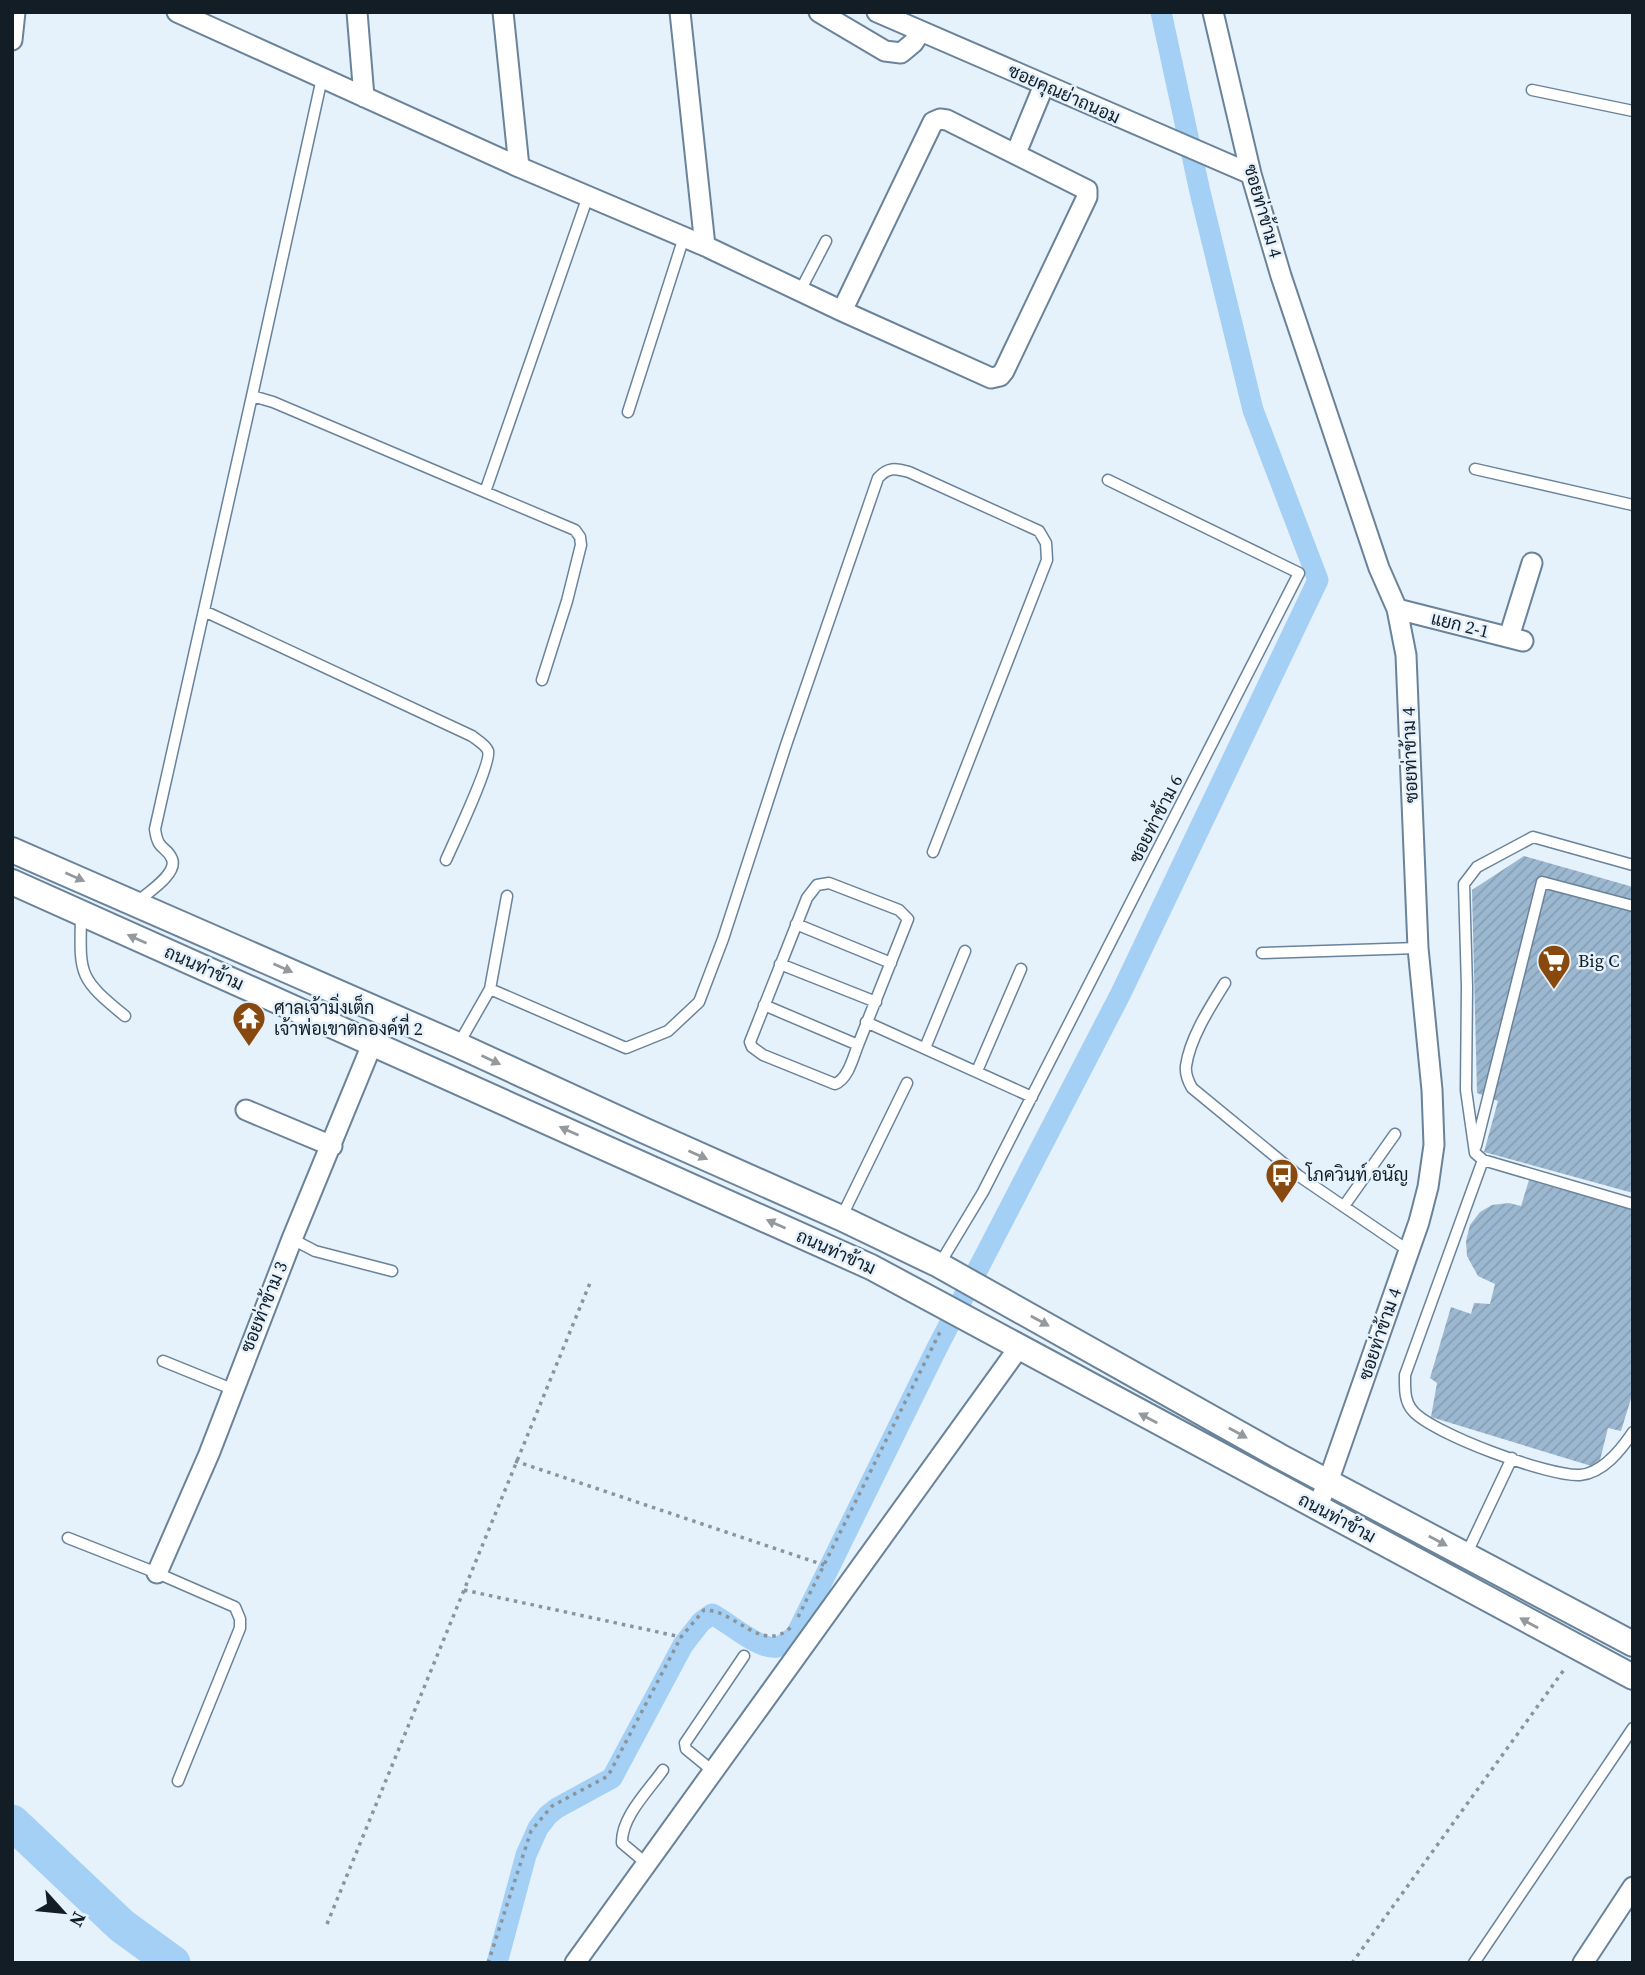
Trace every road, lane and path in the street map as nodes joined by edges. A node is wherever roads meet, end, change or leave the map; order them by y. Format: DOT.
graph roads {
  1 [pos="15,12"];
  2 [pos="177,12"];
  3 [pos="357,12"];
  4 [pos="503,12"];
  5 [pos="680,12"];
  6 [pos="819,12"];
  7 [pos="877,12"];
  8 [pos="1213,12"];
  9 [pos="214,21"];
  10 [pos="920,31"];
  11 [pos="12,40"];
  12 [pos="322,78"];
  13 [pos="1044,85"];
  14 [pos="1532,90"];
  15 [pos="364,97"];
  16 [pos="1633,111"];
  17 [pos="1016,153"];
  18 [pos="519,167"];
  19 [pos="1251,174"];
  20 [pos="588,196"];
  21 [pos="684,237"];
  22 [pos="826,241"];
  23 [pos="705,246"];
  24 [pos="800,291"];
  25 [pos="842,311"];
  26 [pos="252,396"];
  27 [pos="628,412"];
  28 [pos="1475,469"];
  29 [pos="1108,480"];
  30 [pos="485,492"];
  31 [pos="1633,505"];
  32 [pos="1532,563"];
  33 [pos="1397,609"];
  34 [pos="204,611"];
  35 [pos="542,680"];
  36 [pos="12,850"];
  37 [pos="933,852"];
  38 [pos="446,860"];
  39 [pos="1633,865"];
  40 [pos="12,883"];
  41 [pos="508,895"];
  42 [pos="135,903"];
  43 [pos="1633,906"];
  44 [pos="81,914"];
  45 [pos="796,924"];
  46 [pos="1418,948"];
  47 [pos="965,951"];
  48 [pos="1262,953"];
  49 [pos="891,963"];
  50 [pos="780,964"];
  51 [pos="1021,969"];
  52 [pos="1225,984"];
  53 [pos="490,989"];
  54 [pos="876,1002"];
  55 [pos="764,1005"];
  56 [pos="125,1016"];
  57 [pos="866,1022"];
  58 [pos="373,1042"];
  59 [pos="458,1045"];
  60 [pos="858,1045"];
  61 [pos="925,1048"];
  62 [pos="977,1071"];
  63 [pos="907,1083"];
  64 [pos="1032,1097"];
  65 [pos="246,1110"];
  66 [pos="1395,1134"];
  67 [pos="332,1146"];
  68 [pos="1479,1157"];
  69 [pos="1633,1204"];
  70 [pos="1344,1206"];
  71 [pos="841,1218"];
  72 [pos="292,1238"];
  73 [pos="1409,1251"];
  74 [pos="946,1269"];
  75 [pos="392,1271"];
  76 [pos="590,1283"];
  77 [pos="956,1311"];
  78 [pos="1020,1346"];
  79 [pos="163,1361"];
  80 [pos="232,1389"];
  81 [pos="1633,1432"];
  82 [pos="1512,1458"];
  83 [pos="515,1461"];
  84 [pos="1328,1482"];
  85 [pos="1317,1507"];
  86 [pos="68,1538"];
  87 [pos="1466,1555"];
  88 [pos="824,1564"];
  89 [pos="157,1573"];
  90 [pos="464,1590"];
  91 [pos="681,1637"];
  92 [pos="1633,1644"];
  93 [pos="1578,1650"];
  94 [pos="744,1656"];
  95 [pos="1633,1678"];
  96 [pos="1633,1728"];
  97 [pos="663,1770"];
  98 [pos="714,1772"];
  99 [pos="178,1781"];
  100 [pos="647,1865"];
  101 [pos="1633,1887"];
  102 [pos="327,1924"];
  103 [pos="488,1963"];
  104 [pos="575,1963"];
  105 [pos="1352,1963"];
  106 [pos="1474,1963"];
  107 [pos="1583,1963"];
  1 -- 11 [label="street"];
  2 -- 9 [label="street"];
  3 -- 15 [label="street"];
  4 -- 18 [label="street"];
  5 -- 23 [label="street"];
  6 -- 10 [label="street"];
  7 -- 10 [label="street, ซอยคุณย่าถนอม"];
  8 -- 19 [label="street, ซอยท่าข้าม 4"];
  9 -- 12 [label="street"];
  10 -- 13 [label="street, ซอยคุณย่าถนอม"];
  12 -- 15 [label="street"];
  12 -- 26 [label="lane"];
  13 -- 17 [label="street"];
  13 -- 19 [label="street, ซอยคุณย่าถนอม"];
  14 -- 16 [label="lane"];
  15 -- 18 [label="street"];
  17 -- 25 [label="street"];
  17 -- 25 [label="street"];
  18 -- 20 [label="street"];
  19 -- 33 [label="street, ซอยท่าข้าม 4"];
  20 -- 21 [label="street"];
  20 -- 30 [label="lane"];
  21 -- 23 [label="street"];
  21 -- 27 [label="lane"];
  22 -- 24 [label="lane"];
  23 -- 24 [label="street"];
  24 -- 25 [label="street"];
  26 -- 30 [label="lane"];
  26 -- 34 [label="lane"];
  28 -- 31 [label="lane"];
  29 -- 64 [label="lane, ซอยท่าข้าม 6"];
  30 -- 35 [label="lane"];
  32 -- 33 [label="street, แยก 2-1"];
  33 -- 46 [label="street, ซอยท่าข้าม 4"];
  34 -- 38 [label="lane"];
  34 -- 42 [label="lane"];
  36 -- 42 [label="street, ถนนท่าข้าม, one-way"];
  37 -- 53 [label="lane"];
  39 -- 68 [label="lane"];
  40 -- 44 [label="street, ถนนท่าข้าม"];
  41 -- 53 [label="lane"];
  42 -- 59 [label="street, ถนนท่าข้าม, one-way"];
  43 -- 68 [label="lane"];
  44 -- 56 [label="lane"];
  58 -- 44 [label="street, ถนนท่าข้าม, one-way"];
  45 -- 49 [label="lane"];
  45 -- 49 [label="lane"];
  45 -- 50 [label="lane"];
  46 -- 48 [label="lane"];
  46 -- 73 [label="street, ซอยท่าข้าม 4"];
  47 -- 61 [label="lane"];
  49 -- 54 [label="lane"];
  50 -- 54 [label="lane"];
  50 -- 55 [label="lane"];
  51 -- 62 [label="lane"];
  52 -- 70 [label="lane"];
  53 -- 59 [label="lane"];
  54 -- 57 [label="lane"];
  55 -- 60 [label="lane"];
  55 -- 60 [label="lane"];
  57 -- 60 [label="lane"];
  57 -- 61 [label="lane"];
  58 -- 67 [label="street, ซอยท่าข้าม 3"];
  77 -- 58 [label="street, ถนนท่าข้าม, one-way"];
  59 -- 71 [label="street, ถนนท่าข้าม, one-way"];
  61 -- 62 [label="lane"];
  62 -- 64 [label="lane"];
  63 -- 71 [label="lane"];
  64 -- 74 [label="lane, ซอยท่าข้าม 6"];
  65 -- 67 [label="street"];
  66 -- 70 [label="lane"];
  67 -- 72 [label="street, ซอยท่าข้าม 3"];
  68 -- 69 [label="lane"];
  68 -- 82 [label="lane"];
  70 -- 73 [label="lane"];
  71 -- 74 [label="street, ถนนท่าข้าม"];
  72 -- 75 [label="lane"];
  72 -- 80 [label="street, ซอยท่าข้าม 3"];
  73 -- 84 [label="street, ซอยท่าข้าม 4"];
  74 -- 84 [label="street, ถนนท่าข้าม, one-way"];
  76 -- 83 [label="path"];
  77 -- 78 [label="street, ถนนท่าข้าม"];
  77 -- 88 [label="path"];
  85 -- 78 [label="street, ถนนท่าข้าม, one-way"];
  78 -- 98 [label="street"];
  79 -- 80 [label="lane"];
  80 -- 89 [label="street, ซอยท่าข้าม 3"];
  81 -- 82 [label="lane"];
  82 -- 87 [label="lane"];
  83 -- 88 [label="path"];
  83 -- 90 [label="path"];
  84 -- 85 [label="street, ซอยท่าข้าม 4"];
  84 -- 87 [label="street, ถนนท่าข้าม, one-way"];
  93 -- 85 [label="street, ถนนท่าข้าม, one-way"];
  86 -- 89 [label="lane"];
  87 -- 92 [label="street, ถนนท่าข้าม"];
  88 -- 91 [label="path"];
  89 -- 99 [label="lane"];
  90 -- 91 [label="path"];
  90 -- 102 [label="path"];
  91 -- 103 [label="path"];
  93 -- 95 [label="street, ถนนท่าข้าม"];
  93 -- 105 [label="path"];
  94 -- 98 [label="lane"];
  96 -- 106 [label="lane"];
  97 -- 100 [label="lane"];
  98 -- 100 [label="street"];
  100 -- 104 [label="street"];
  101 -- 107 [label="street"];
}
